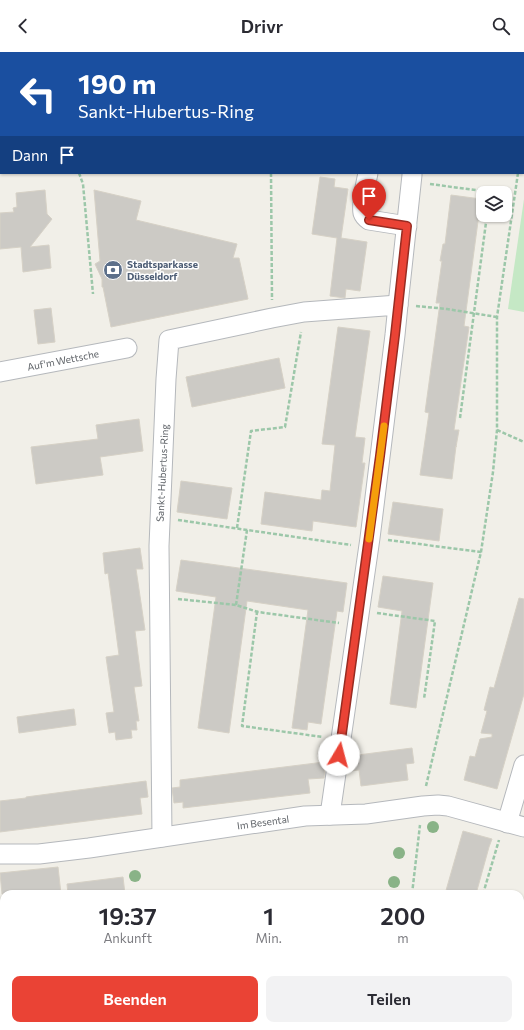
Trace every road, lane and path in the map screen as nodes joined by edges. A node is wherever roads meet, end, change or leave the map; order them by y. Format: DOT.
graph roads {
  1 [pos="79,174"];
  2 [pos="272,174"];
  3 [pos="368,174"];
  4 [pos="518,174"];
  5 [pos="412,177"];
  6 [pos="476,189"];
  7 [pos="486,222"];
  8 [pos="407,226"];
  9 [pos="93,294"];
  10 [pos="398,305"];
  11 [pos="304,312"];
  12 [pos="474,313"];
  13 [pos="497,317"];
  14 [pos="272,318"];
  15 [pos="126,348"];
  16 [pos="0,372"];
  17 [pos="460,418"];
  18 [pos="498,430"];
  19 [pos="524,442"];
  20 [pos="159,517"];
  21 [pos="237,528"];
  22 [pos="247,530"];
  23 [pos="369,542"];
  24 [pos="481,552"];
  25 [pos="160,596"];
  26 [pos="236,605"];
  27 [pos="258,612"];
  28 [pos="358,618"];
  29 [pos="424,699"];
  30 [pos="341,740"];
  31 [pos="524,765"];
  32 [pos="423,806"];
  33 [pos="330,815"];
  34 [pos="512,824"];
  35 [pos="162,837"];
  36 [pos="0,854"];
  37 [pos="412,890"];
  38 [pos="485,890"];
  1 -- 9 [label="path"];
  2 -- 14 [label="path"];
  3 -- 8 [label="street"];
  4 -- 13 [label="path"];
  5 -- 6 [label="path"];
  5 -- 8 [label="street"];
  7 -- 12 [label="path"];
  8 -- 10 [label="street"];
  10 -- 11 [label="street, Sankt-Hubertus-Ring"];
  10 -- 12 [label="path"];
  10 -- 23 [label="street"];
  11 -- 14 [label="street, Sankt-Hubertus-Ring"];
  11 -- 21 [label="path"];
  12 -- 13 [label="path"];
  12 -- 17 [label="path"];
  13 -- 18 [label="path"];
  14 -- 20 [label="street, Sankt-Hubertus-Ring"];
  15 -- 16 [label="street, Auf'm Wettsche"];
  18 -- 19 [label="path"];
  18 -- 24 [label="path"];
  20 -- 21 [label="path"];
  20 -- 25 [label="street, Sankt-Hubertus-Ring"];
  21 -- 22 [label="path"];
  22 -- 23 [label="path"];
  22 -- 26 [label="path"];
  23 -- 24 [label="path"];
  23 -- 28 [label="street"];
  24 -- 32 [label="path"];
  25 -- 26 [label="path"];
  25 -- 35 [label="street, Sankt-Hubertus-Ring"];
  26 -- 27 [label="path"];
  27 -- 28 [label="path"];
  27 -- 30 [label="path"];
  28 -- 29 [label="path"];
  28 -- 30 [label="street"];
  30 -- 33 [label="street"];
  31 -- 34 [label="street"];
  32 -- 33 [label="street, Im Besental"];
  32 -- 34 [label="street, Im Besental"];
  32 -- 37 [label="path"];
  33 -- 35 [label="street, Im Besental"];
  34 -- 38 [label="path"];
  35 -- 36 [label="street, Im Besental"];
}
